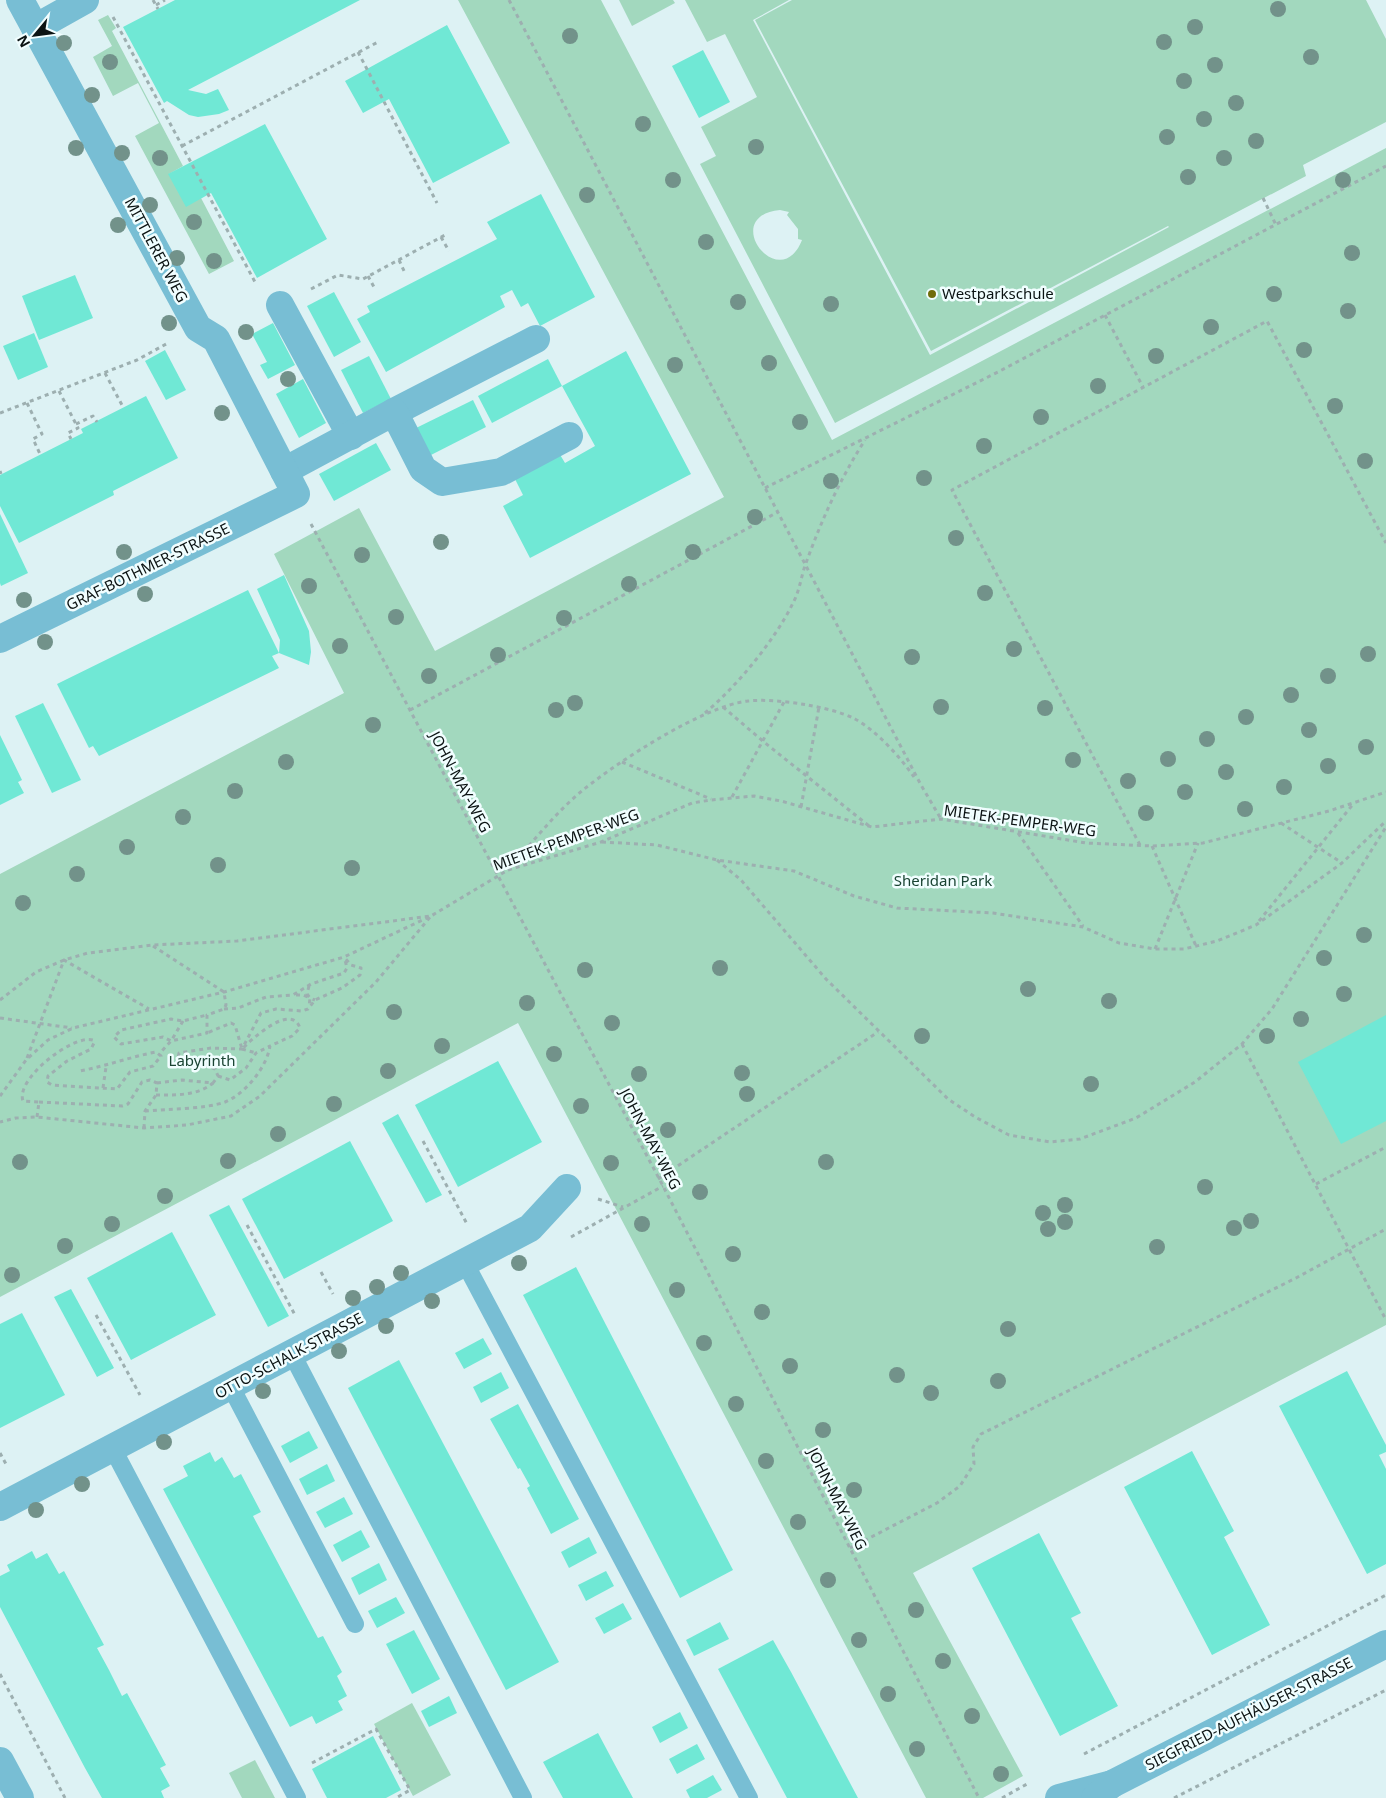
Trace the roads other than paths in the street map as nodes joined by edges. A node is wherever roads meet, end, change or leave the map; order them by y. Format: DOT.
graph roads {
  1 [pos="20,0"];
  2 [pos="97,4"];
  3 [pos="35,28"];
  4 [pos="280,305"];
  5 [pos="536,338"];
  6 [pos="394,412"];
  7 [pos="351,436"];
  8 [pos="569,436"];
  9 [pos="290,482"];
  10 [pos="1,635"];
  11 [pos="567,1188"];
  12 [pos="474,1258"];
  13 [pos="301,1350"];
  14 [pos="231,1387"];
  15 [pos="113,1449"];
  16 [pos="0,1508"];
  17 [pos="355,1624"];
  18 [pos="1386,1644"];
  19 [pos="0,1761"];
  20 [pos="1103,1791"];
  21 [pos="20,1798"];
  22 [pos="297,1798"];
  23 [pos="523,1798"];
  24 [pos="749,1798"];
  25 [pos="1059,1798"];
  1 -- 3 [label="street, MITTLERER WEG"];
  2 -- 3 [label="street"];
  3 -- 9 [label="street, MITTLERER WEG"];
  4 -- 7 [label="street"];
  5 -- 6 [label="street, GRAF-BOTHMER-STRASSE"];
  6 -- 7 [label="street, GRAF-BOTHMER-STRASSE"];
  6 -- 8 [label="street"];
  7 -- 9 [label="street, GRAF-BOTHMER-STRASSE"];
  9 -- 10 [label="street, GRAF-BOTHMER-STRASSE"];
  11 -- 12 [label="street, OTTO-SCHALK-STRASSE"];
  12 -- 13 [label="street, OTTO-SCHALK-STRASSE"];
  12 -- 24 [label="lane"];
  13 -- 14 [label="street, OTTO-SCHALK-STRASSE"];
  13 -- 23 [label="lane"];
  14 -- 15 [label="street, OTTO-SCHALK-STRASSE"];
  14 -- 17 [label="lane"];
  15 -- 16 [label="street, OTTO-SCHALK-STRASSE"];
  15 -- 22 [label="lane"];
  18 -- 20 [label="street, SIEGFRIED-AUFHÄUSER-STRASSE"];
  19 -- 21 [label="street"];
  20 -- 25 [label="street, SIEGFRIED-AUFHÄUSER-STRASSE"];
}
